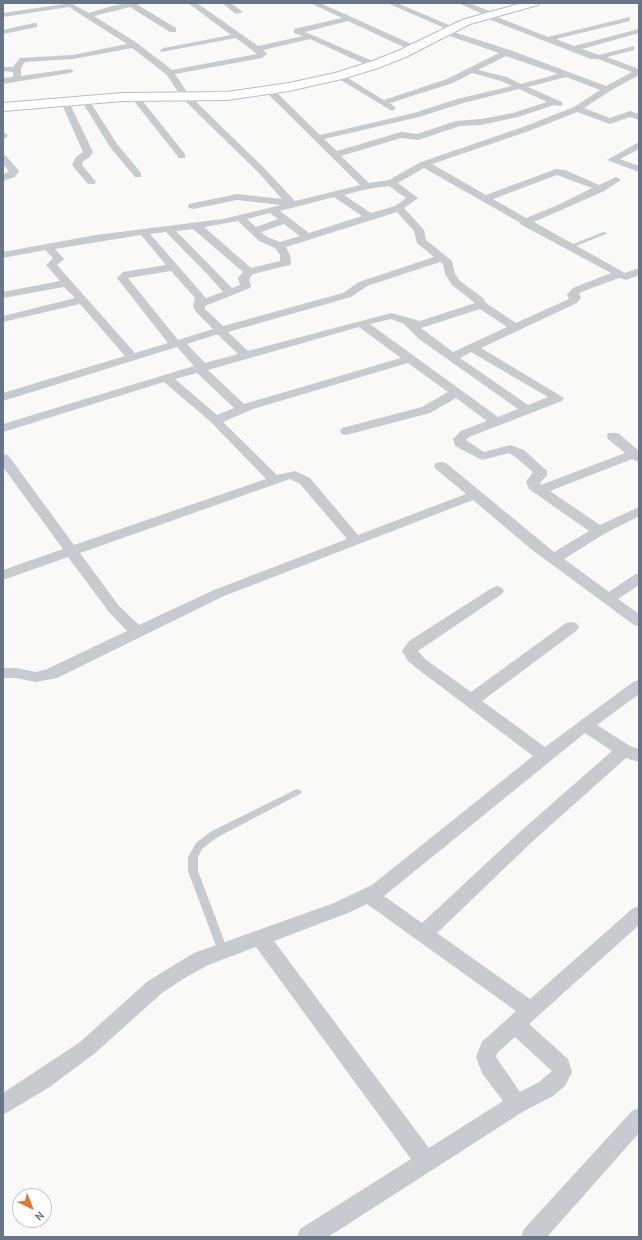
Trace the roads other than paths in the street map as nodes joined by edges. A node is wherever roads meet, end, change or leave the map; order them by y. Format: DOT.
graph roads {
  1 [pos="192,3"];
  2 [pos="226,3"];
  3 [pos="314,3"];
  4 [pos="391,3"];
  5 [pos="462,3"];
  6 [pos="534,3"];
  7 [pos="135,4"];
  8 [pos="239,12"];
  9 [pos="3,15"];
  10 [pos="487,15"];
  11 [pos="88,16"];
  12 [pos="349,19"];
  13 [pos="627,19"];
  14 [pos="34,25"];
  15 [pos="173,30"];
  16 [pos="448,30"];
  17 [pos="639,31"];
  18 [pos="3,32"];
  19 [pos="236,36"];
  20 [pos="310,37"];
  21 [pos="548,39"];
  22 [pos="134,45"];
  23 [pos="413,48"];
  24 [pos="631,48"];
  25 [pos="256,49"];
  26 [pos="574,49"];
  27 [pos="164,50"];
  28 [pos="507,52"];
  29 [pos="599,57"];
  30 [pos="374,65"];
  31 [pos="3,69"];
  32 [pos="70,71"];
  33 [pos="473,71"];
  34 [pos="639,72"];
  35 [pos="17,74"];
  36 [pos="170,74"];
  37 [pos="566,75"];
  38 [pos="338,76"];
  39 [pos="628,78"];
  40 [pos="3,81"];
  41 [pos="639,82"];
  42 [pos="519,86"];
  43 [pos="607,89"];
  44 [pos="269,90"];
  45 [pos="134,96"];
  46 [pos="185,96"];
  47 [pos="85,100"];
  48 [pos="65,102"];
  49 [pos="554,102"];
  50 [pos="383,103"];
  51 [pos="3,106"];
  52 [pos="575,109"];
  53 [pos="403,117"];
  54 [pos="639,117"];
  55 [pos="404,135"];
  56 [pos="317,138"];
  57 [pos="639,145"];
  58 [pos="334,155"];
  59 [pos="182,156"];
  60 [pos="3,158"];
  61 [pos="424,164"];
  62 [pos="639,169"];
  63 [pos="138,176"];
  64 [pos="3,178"];
  65 [pos="616,180"];
  66 [pos="91,182"];
  67 [pos="391,183"];
  68 [pos="367,186"];
  69 [pos="600,189"];
  70 [pos="336,194"];
  71 [pos="484,199"];
  72 [pos="291,203"];
  73 [pos="194,206"];
  74 [pos="399,208"];
  75 [pos="271,210"];
  76 [pos="370,217"];
  77 [pos="240,218"];
  78 [pos="286,220"];
  79 [pos="524,222"];
  80 [pos="196,226"];
  81 [pos="168,229"];
  82 [pos="254,231"];
  83 [pos="143,232"];
  84 [pos="605,233"];
  85 [pos="308,237"];
  86 [pos="280,246"];
  87 [pos="48,247"];
  88 [pos="569,247"];
  89 [pos="3,255"];
  90 [pos="442,258"];
  91 [pos="174,267"];
  92 [pos="639,271"];
  93 [pos="249,272"];
  94 [pos="619,274"];
  95 [pos="67,283"];
  96 [pos="230,293"];
  97 [pos="3,294"];
  98 [pos="82,300"];
  99 [pos="199,304"];
  100 [pos="481,305"];
  101 [pos="3,319"];
  102 [pos="361,323"];
  103 [pos="409,323"];
  104 [pos="515,328"];
  105 [pos="220,330"];
  106 [pos="177,343"];
  107 [pos="472,348"];
  108 [pos="245,355"];
  109 [pos="134,357"];
  110 [pos="452,358"];
  111 [pos="409,359"];
  112 [pos="201,368"];
  113 [pos="166,378"];
  114 [pos="456,393"];
  115 [pos="3,397"];
  116 [pos="242,409"];
  117 [pos="527,410"];
  118 [pos="216,420"];
  119 [pos="497,422"];
  120 [pos="3,428"];
  121 [pos="346,431"];
  122 [pos="613,436"];
  123 [pos="637,456"];
  124 [pos="3,458"];
  125 [pos="441,466"];
  126 [pos="275,480"];
  127 [pos="540,490"];
  128 [pos="475,495"];
  129 [pos="639,511"];
  130 [pos="599,532"];
  131 [pos="355,540"];
  132 [pos="72,551"];
  133 [pos="554,559"];
  134 [pos="3,575"];
  135 [pos="639,578"];
  136 [pos="496,591"];
  137 [pos="608,599"];
  138 [pos="639,621"];
  139 [pos="571,627"];
  140 [pos="136,631"];
  141 [pos="3,673"];
  142 [pos="639,686"];
  143 [pos="470,701"];
  144 [pos="585,725"];
  145 [pos="631,753"];
  146 [pos="544,756"];
  147 [pos="296,792"];
  148 [pos="369,895"];
  149 [pos="639,914"];
  150 [pos="423,934"];
  151 [pos="260,937"];
  152 [pos="223,951"];
  153 [pos="523,1017"];
  154 [pos="517,1104"];
  155 [pos="3,1105"];
  156 [pos="639,1118"];
  157 [pos="426,1162"];
  158 [pos="308,1237"];
  159 [pos="532,1237"];
  1 -- 19 [label="street"];
  2 -- 8 [label="street"];
  3 -- 12 [label="street"];
  4 -- 16 [label="street"];
  5 -- 10 [label="street"];
  6 -- 10 [label="street"];
  7 -- 11 [label="street"];
  7 -- 15 [label="street"];
  9 -- 11 [label="street"];
  10 -- 16 [label="street"];
  10 -- 21 [label="street"];
  11 -- 22 [label="street"];
  12 -- 20 [label="street"];
  12 -- 23 [label="street"];
  13 -- 21 [label="street"];
  14 -- 18 [label="street"];
  16 -- 23 [label="street"];
  16 -- 28 [label="street"];
  17 -- 26 [label="street"];
  19 -- 25 [label="street"];
  19 -- 27 [label="street"];
  20 -- 25 [label="street"];
  20 -- 30 [label="street"];
  21 -- 26 [label="street"];
  22 -- 35 [label="street"];
  22 -- 36 [label="street"];
  23 -- 30 [label="street"];
  24 -- 29 [label="street"];
  25 -- 36 [label="street"];
  26 -- 29 [label="street"];
  28 -- 33 [label="street"];
  28 -- 37 [label="street"];
  29 -- 34 [label="street"];
  30 -- 38 [label="street"];
  31 -- 35 [label="street"];
  32 -- 35 [label="street"];
  33 -- 42 [label="street"];
  33 -- 50 [label="street"];
  34 -- 39 [label="street"];
  35 -- 40 [label="street"];
  36 -- 46 [label="street"];
  37 -- 42 [label="street"];
  37 -- 43 [label="street"];
  38 -- 44 [label="street"];
  38 -- 50 [label="street"];
  39 -- 41 [label="street"];
  39 -- 43 [label="street"];
  42 -- 49 [label="street"];
  42 -- 53 [label="street"];
  43 -- 52 [label="street"];
  44 -- 46 [label="street"];
  44 -- 56 [label="street"];
  45 -- 46 [label="street"];
  45 -- 47 [label="street"];
  45 -- 59 [label="street"];
  46 -- 72 [label="street"];
  47 -- 48 [label="street"];
  47 -- 63 [label="street"];
  48 -- 51 [label="street"];
  48 -- 66 [label="street"];
  49 -- 52 [label="street"];
  49 -- 55 [label="street"];
  50 -- 53 [label="street"];
  52 -- 54 [label="street"];
  52 -- 61 [label="street"];
  53 -- 55 [label="street"];
  53 -- 56 [label="street"];
  55 -- 58 [label="street"];
  56 -- 58 [label="street"];
  57 -- 62 [label="street"];
  58 -- 68 [label="street"];
  60 -- 64 [label="street"];
  61 -- 67 [label="street"];
  61 -- 71 [label="street"];
  65 -- 69 [label="street"];
  67 -- 68 [label="street"];
  67 -- 74 [label="street"];
  68 -- 70 [label="street"];
  69 -- 71 [label="street"];
  69 -- 79 [label="street"];
  70 -- 72 [label="street"];
  70 -- 76 [label="street"];
  71 -- 79 [label="street"];
  72 -- 73 [label="street"];
  72 -- 75 [label="street"];
  74 -- 76 [label="street"];
  74 -- 90 [label="street"];
  75 -- 77 [label="street"];
  75 -- 78 [label="street"];
  76 -- 85 [label="street"];
  77 -- 80 [label="street"];
  77 -- 82 [label="street"];
  78 -- 82 [label="street"];
  78 -- 85 [label="street"];
  79 -- 88 [label="street"];
  80 -- 81 [label="street"];
  80 -- 93 [label="street"];
  81 -- 83 [label="street"];
  81 -- 96 [label="street"];
  82 -- 86 [label="street"];
  83 -- 87 [label="street"];
  83 -- 91 [label="street"];
  84 -- 88 [label="lane"];
  85 -- 86 [label="street"];
  86 -- 93 [label="street"];
  87 -- 89 [label="street"];
  87 -- 95 [label="street"];
  88 -- 94 [label="street"];
  90 -- 100 [label="street"];
  90 -- 105 [label="street"];
  91 -- 99 [label="street"];
  91 -- 106 [label="street"];
  92 -- 94 [label="street"];
  93 -- 96 [label="street"];
  94 -- 104 [label="street"];
  95 -- 97 [label="street"];
  95 -- 98 [label="street"];
  96 -- 99 [label="street"];
  98 -- 101 [label="street"];
  98 -- 109 [label="street"];
  99 -- 105 [label="street"];
  100 -- 103 [label="street"];
  100 -- 104 [label="street"];
  102 -- 103 [label="street"];
  102 -- 108 [label="street"];
  102 -- 111 [label="street"];
  103 -- 110 [label="street"];
  104 -- 107 [label="street"];
  105 -- 106 [label="street"];
  105 -- 108 [label="street"];
  106 -- 109 [label="street"];
  106 -- 112 [label="street"];
  107 -- 110 [label="street"];
  107 -- 117 [label="street"];
  108 -- 112 [label="street"];
  109 -- 115 [label="street"];
  110 -- 117 [label="street"];
  111 -- 114 [label="street"];
  111 -- 116 [label="street"];
  112 -- 113 [label="street"];
  112 -- 116 [label="street"];
  113 -- 118 [label="street"];
  113 -- 120 [label="street"];
  114 -- 119 [label="street"];
  114 -- 121 [label="street"];
  116 -- 118 [label="street"];
  117 -- 119 [label="street"];
  118 -- 126 [label="street"];
  119 -- 127 [label="street"];
  122 -- 123 [label="street"];
  123 -- 127 [label="street"];
  124 -- 132 [label="street"];
  125 -- 128 [label="street"];
  126 -- 131 [label="street"];
  126 -- 132 [label="street"];
  127 -- 130 [label="street"];
  128 -- 131 [label="street"];
  128 -- 133 [label="street"];
  129 -- 130 [label="street"];
  130 -- 133 [label="street"];
  131 -- 140 [label="street"];
  132 -- 134 [label="street"];
  132 -- 140 [label="street"];
  133 -- 137 [label="street"];
  135 -- 137 [label="street"];
  136 -- 143 [label="street"];
  137 -- 138 [label="street"];
  139 -- 143 [label="street"];
  140 -- 141 [label="street"];
  142 -- 144 [label="street"];
  143 -- 146 [label="street"];
  144 -- 145 [label="street"];
  144 -- 146 [label="street"];
  145 -- 150 [label="street"];
  146 -- 148 [label="street"];
  147 -- 152 [label="lane"];
  148 -- 150 [label="street"];
  148 -- 151 [label="street"];
  149 -- 153 [label="street"];
  150 -- 153 [label="street"];
  151 -- 152 [label="street"];
  151 -- 157 [label="street"];
  152 -- 155 [label="street"];
  153 -- 154 [label="street"];
  153 -- 154 [label="street"];
  154 -- 157 [label="street"];
  156 -- 159 [label="street"];
  157 -- 158 [label="street"];
}
